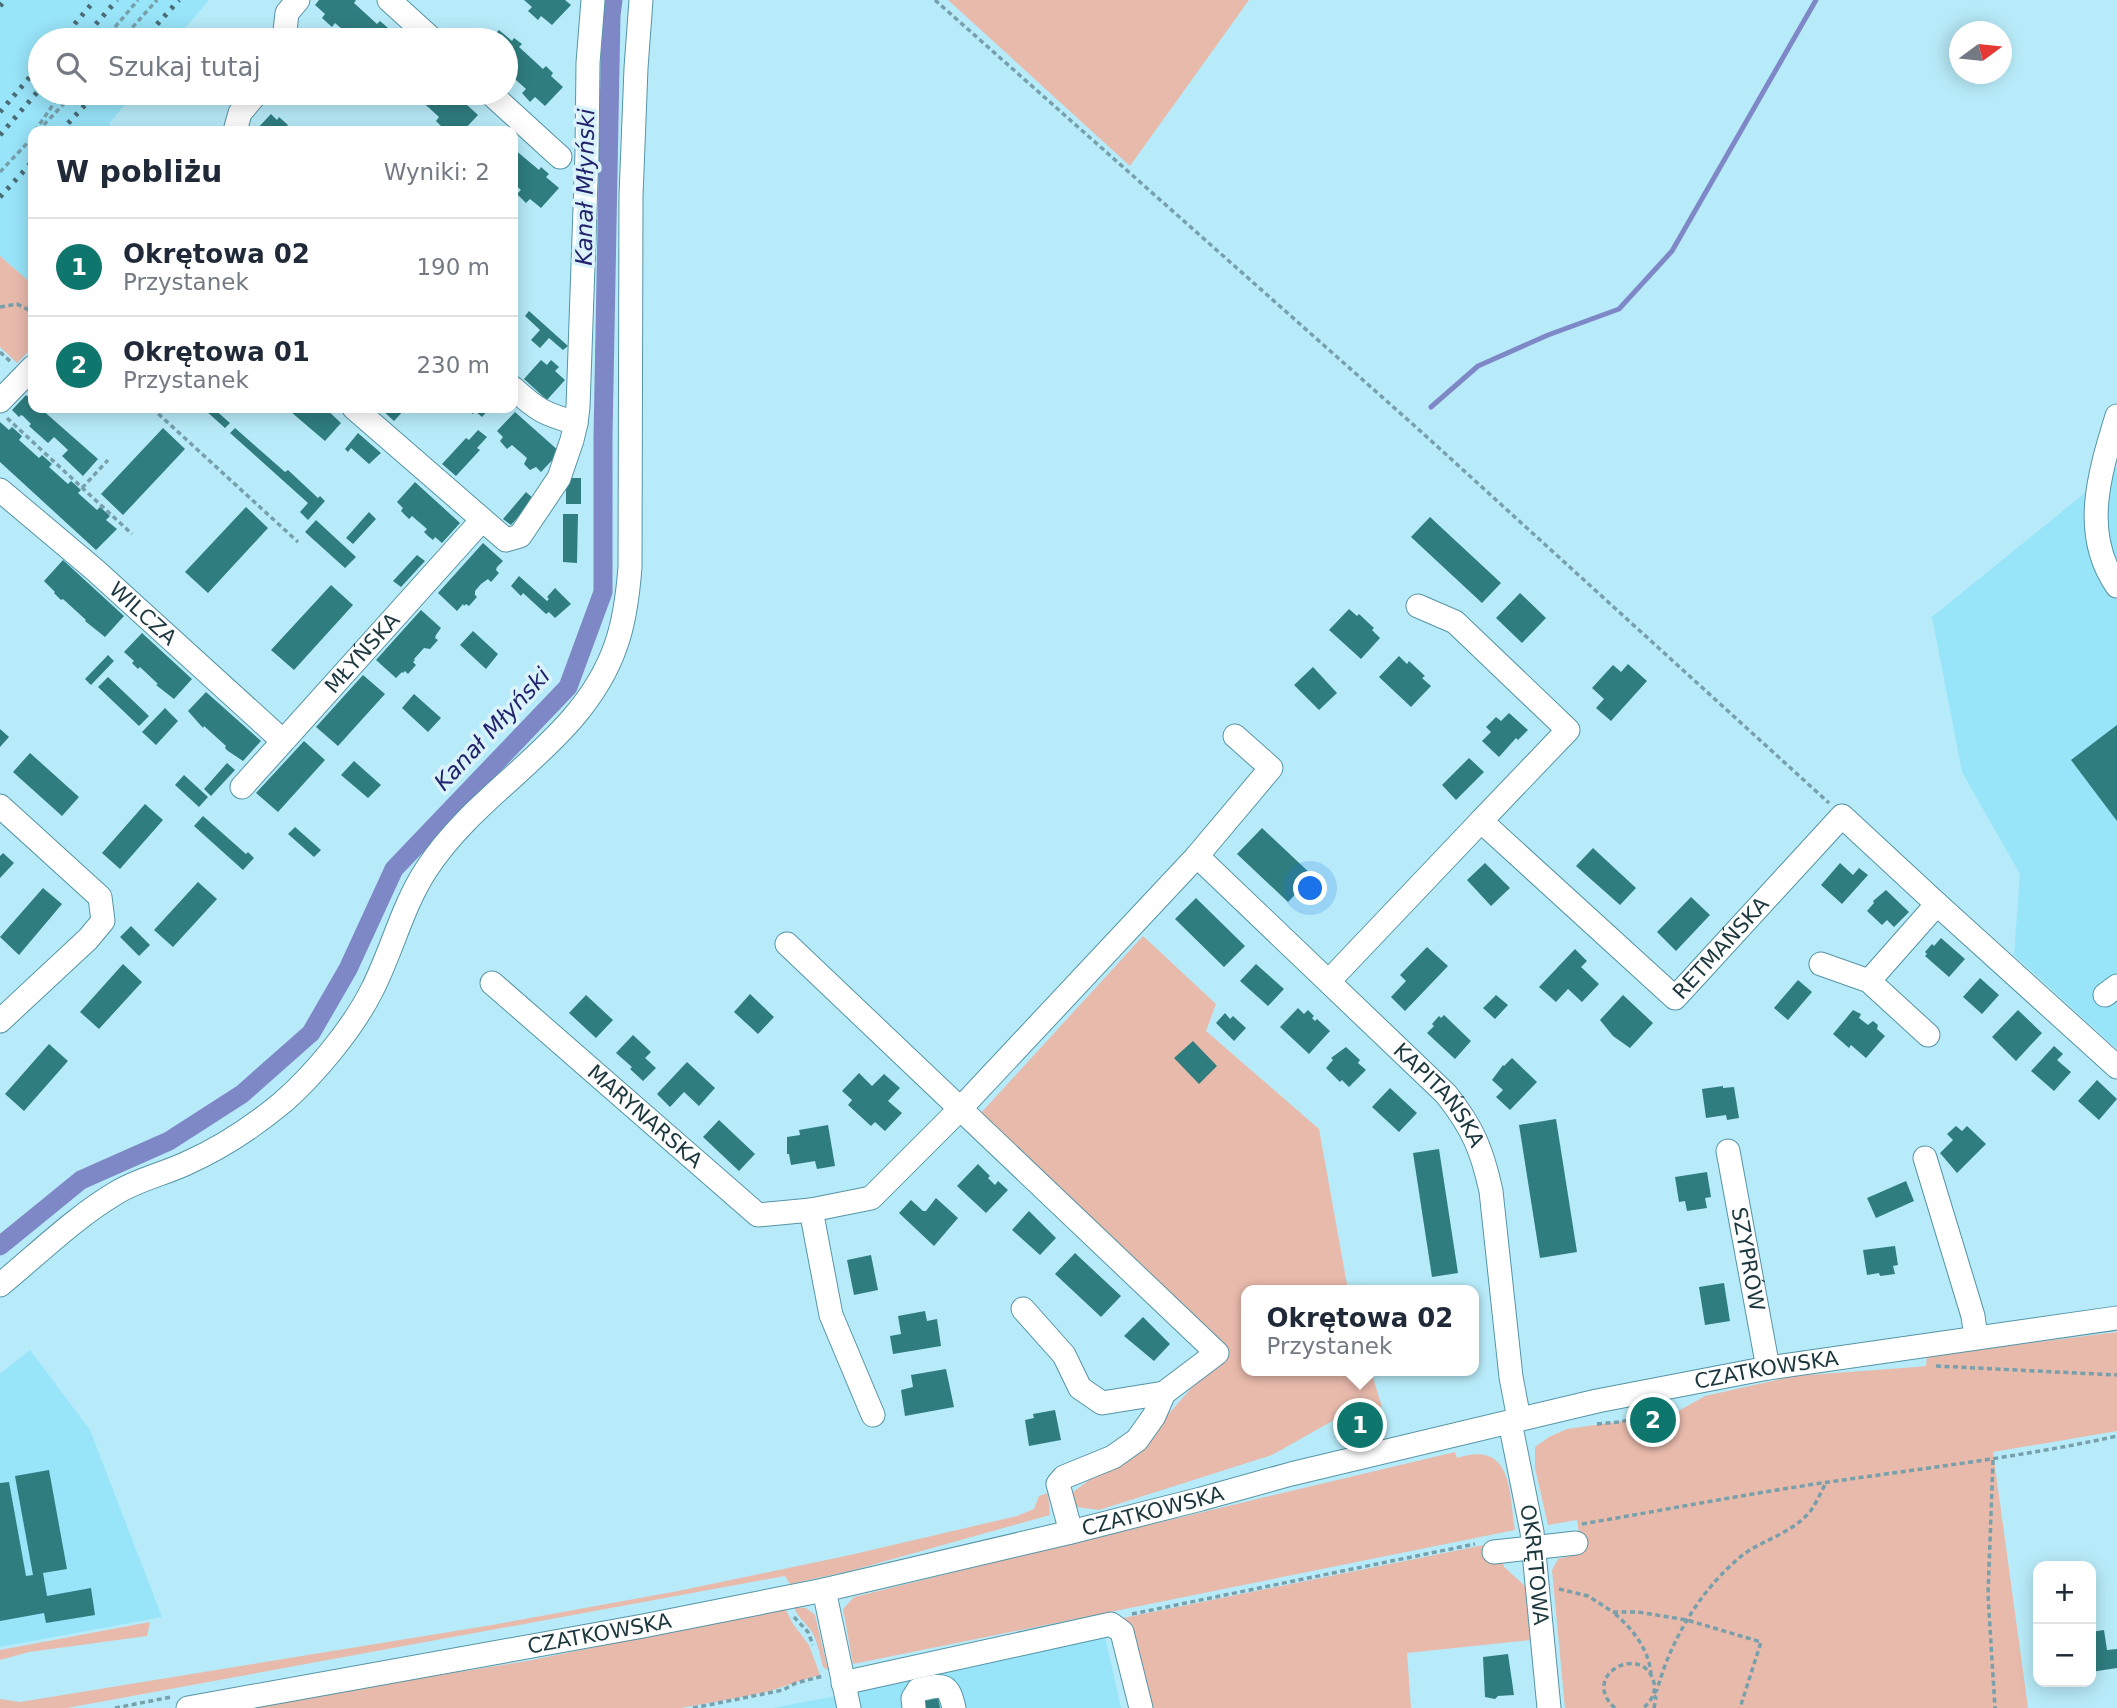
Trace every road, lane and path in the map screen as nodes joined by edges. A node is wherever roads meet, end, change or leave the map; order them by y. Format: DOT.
graph roads {
  1 [pos="138,0"];
  2 [pos="157,0"];
  3 [pos="299,0"];
  4 [pos="389,0"];
  5 [pos="593,0"];
  6 [pos="641,0"];
  7 [pos="935,0"];
  8 [pos="114,28"];
  9 [pos="132,28"];
  10 [pos="285,28"];
  11 [pos="420,28"];
  12 [pos="53,105"];
  13 [pos="62,105"];
  14 [pos="247,105"];
  15 [pos="503,105"];
  16 [pos="40,126"];
  17 [pos="42,126"];
  18 [pos="236,126"];
  19 [pos="28,142"];
  20 [pos="560,157"];
  21 [pos="0,172"];
  22 [pos="0,307"];
  23 [pos="28,310"];
  24 [pos="28,373"];
  25 [pos="518,393"];
  26 [pos="1,408"];
  27 [pos="157,413"];
  28 [pos="360,413"];
  29 [pos="2117,416"];
  30 [pos="576,422"];
  31 [pos="2110,455"];
  32 [pos="108,460"];
  33 [pos="82,488"];
  34 [pos="0,490"];
  35 [pos="482,520"];
  36 [pos="132,534"];
  37 [pos="298,542"];
  38 [pos="2117,586"];
  39 [pos="1418,606"];
  40 [pos="1235,736"];
  41 [pos="283,741"];
  42 [pos="243,788"];
  43 [pos="0,806"];
  44 [pos="1842,816"];
  45 [pos="1481,821"];
  46 [pos="1197,856"];
  47 [pos="1937,904"];
  48 [pos="787,944"];
  49 [pos="1821,964"];
  50 [pos="1329,981"];
  51 [pos="1869,981"];
  52 [pos="492,983"];
  53 [pos="0,1021"];
  54 [pos="1928,1035"];
  55 [pos="2117,1067"];
  56 [pos="960,1109"];
  57 [pos="1728,1151"];
  58 [pos="1925,1158"];
  59 [pos="811,1210"];
  60 [pos="0,1285"];
  61 [pos="1023,1309"];
  62 [pos="2117,1318"];
  63 [pos="1976,1337"];
  64 [pos="1903,1349"];
  65 [pos="1768,1368"];
  66 [pos="2117,1375"];
  67 [pos="1164,1394"];
  68 [pos="1681,1404"];
  69 [pos="873,1415"];
  70 [pos="1514,1421"];
  71 [pos="1594,1424"];
  72 [pos="2117,1436"];
  73 [pos="1993,1460"];
  74 [pos="1826,1483"];
  75 [pos="1071,1532"];
  76 [pos="1574,1534"];
  77 [pos="1534,1547"];
  78 [pos="1485,1548"];
  79 [pos="824,1590"];
  80 [pos="1538,1590"];
  81 [pos="788,1596"];
  82 [pos="1613,1612"];
  83 [pos="1124,1615"];
  84 [pos="1687,1620"];
  85 [pos="816,1649"];
  86 [pos="832,1675"];
  87 [pos="1651,1676"];
  88 [pos="1653,1694"];
  89 [pos="188,1708"];
  90 [pos="693,1708"];
  91 [pos="849,1708"];
  92 [pos="914,1708"];
  93 [pos="954,1708"];
  94 [pos="1141,1708"];
  95 [pos="1549,1708"];
  96 [pos="1615,1708"];
  97 [pos="1643,1708"];
  98 [pos="1654,1708"];
  99 [pos="1740,1708"];
  100 [pos="1995,1708"];
  1 -- 8 [label="path"];
  2 -- 9 [label="path"];
  3 -- 10 [label="street"];
  4 -- 11 [label="street"];
  5 -- 30 [label="street"];
  6 -- 60 [label="street"];
  7 -- 44 [label="path"];
  12 -- 16 [label="path"];
  13 -- 17 [label="path"];
  14 -- 18 [label="street"];
  15 -- 20 [label="street"];
  19 -- 21 [label="path"];
  22 -- 23 [label="path"];
  24 -- 26 [label="street"];
  25 -- 30 [label="street"];
  26 -- 33 [label="path"];
  27 -- 37 [label="path"];
  28 -- 35 [label="street"];
  29 -- 31 [label="street"];
  30 -- 35 [label="street"];
  31 -- 38 [label="street"];
  32 -- 33 [label="path"];
  33 -- 36 [label="path"];
  34 -- 41 [label="street, WILCZA"];
  35 -- 41 [label="street, MŁYŃSKA"];
  39 -- 45 [label="street"];
  40 -- 46 [label="street"];
  41 -- 42 [label="street, MŁYŃSKA"];
  43 -- 53 [label="street"];
  44 -- 45 [label="street, RETMAŃSKA"];
  44 -- 47 [label="street"];
  45 -- 50 [label="street"];
  46 -- 50 [label="street, KAPITAŃSKA"];
  46 -- 56 [label="street"];
  47 -- 51 [label="street"];
  47 -- 55 [label="street"];
  48 -- 56 [label="street"];
  49 -- 51 [label="street"];
  50 -- 70 [label="street, KAPITAŃSKA"];
  51 -- 54 [label="street"];
  52 -- 59 [label="street, MARYNARSKA"];
  56 -- 59 [label="street, MARYNARSKA"];
  56 -- 67 [label="street"];
  57 -- 65 [label="street, SZYPRÓW"];
  58 -- 63 [label="street"];
  59 -- 69 [label="street"];
  61 -- 67 [label="street"];
  62 -- 63 [label="street, CZATKOWSKA"];
  63 -- 64 [label="street, CZATKOWSKA"];
  64 -- 65 [label="street, CZATKOWSKA"];
  64 -- 66 [label="path"];
  65 -- 70 [label="street, CZATKOWSKA"];
  67 -- 75 [label="street"];
  68 -- 71 [label="path"];
  70 -- 75 [label="street, CZATKOWSKA"];
  70 -- 77 [label="street, OKRĘTOWA"];
  72 -- 73 [label="path"];
  73 -- 74 [label="path"];
  73 -- 100 [label="path"];
  74 -- 76 [label="path"];
  74 -- 84 [label="path"];
  75 -- 79 [label="street, CZATKOWSKA"];
  76 -- 77 [label="street"];
  77 -- 78 [label="street"];
  77 -- 80 [label="street, OKRĘTOWA"];
  78 -- 83 [label="path"];
  79 -- 81 [label="street, CZATKOWSKA"];
  79 -- 86 [label="street"];
  80 -- 82 [label="path"];
  80 -- 95 [label="street, OKRĘTOWA"];
  81 -- 85 [label="path"];
  81 -- 89 [label="street, CZATKOWSKA"];
  82 -- 84 [label="path"];
  82 -- 87 [label="path"];
  84 -- 88 [label="path"];
  84 -- 99 [label="path"];
  86 -- 90 [label="path"];
  86 -- 91 [label="street"];
  86 -- 94 [label="street"];
  87 -- 88 [label="path"];
  87 -- 96 [label="path"];
  88 -- 97 [label="path"];
  88 -- 98 [label="path"];
  92 -- 93 [label="street"];
}
